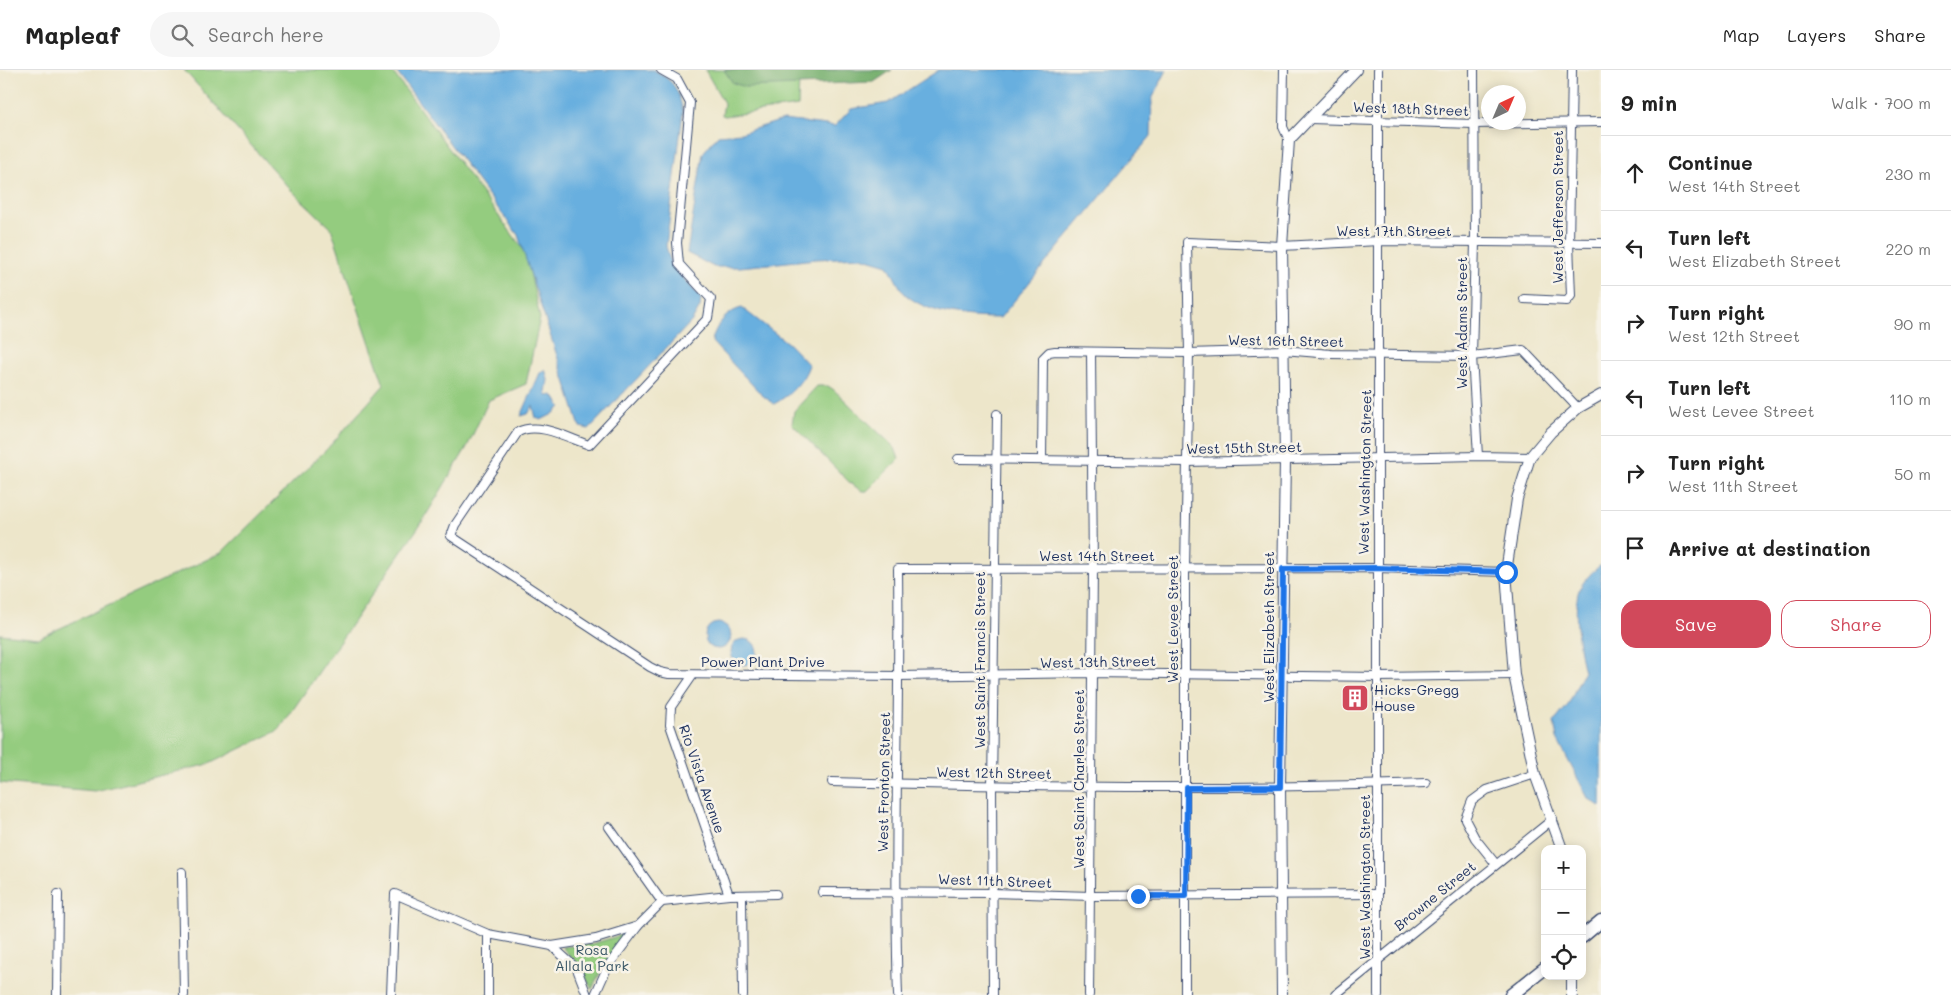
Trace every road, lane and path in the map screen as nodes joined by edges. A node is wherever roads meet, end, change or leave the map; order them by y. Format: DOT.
graph roads {
  1 [pos="661,70"];
  2 [pos="1284,70"];
  3 [pos="1356,70"];
  4 [pos="1378,70"];
  5 [pos="1474,70"];
  6 [pos="1572,70"];
  7 [pos="1310,118"];
  8 [pos="1379,120"];
  9 [pos="1572,122"];
  10 [pos="1601,122"];
  11 [pos="1474,124"];
  12 [pos="1289,140"];
  13 [pos="1187,242"];
  14 [pos="1378,242"];
  15 [pos="1475,243"];
  16 [pos="1569,243"];
  17 [pos="1601,243"];
  18 [pos="1282,246"];
  19 [pos="1524,299"];
  20 [pos="1283,350"];
  21 [pos="1091,352"];
  22 [pos="1189,353"];
  23 [pos="1380,355"];
  24 [pos="1472,356"];
  25 [pos="1601,394"];
  26 [pos="1578,408"];
  27 [pos="997,414"];
  28 [pos="1478,456"];
  29 [pos="1530,457"];
  30 [pos="995,458"];
  31 [pos="958,459"];
  32 [pos="1042,460"];
  33 [pos="1285,460"];
  34 [pos="1377,460"];
  35 [pos="1092,461"];
  36 [pos="1187,462"];
  37 [pos="993,568"];
  38 [pos="1377,568"];
  39 [pos="898,569"];
  40 [pos="1185,569"];
  41 [pos="1283,569"];
  42 [pos="1093,570"];
  43 [pos="1506,572"];
  44 [pos="1092,673"];
  45 [pos="832,674"];
  46 [pos="1185,674"];
  47 [pos="1514,674"];
  48 [pos="693,675"];
  49 [pos="1283,675"];
  50 [pos="899,676"];
  51 [pos="994,676"];
  52 [pos="1379,677"];
  53 [pos="1535,774"];
  54 [pos="832,782"];
  55 [pos="1426,783"];
  56 [pos="897,784"];
  57 [pos="1378,785"];
  58 [pos="1090,786"];
  59 [pos="992,787"];
  60 [pos="1280,787"];
  61 [pos="1187,788"];
  62 [pos="1553,819"];
  63 [pos="609,827"];
  64 [pos="1561,845"];
  65 [pos="1495,863"];
  66 [pos="182,872"];
  67 [pos="894,891"];
  68 [pos="822,892"];
  69 [pos="992,893"];
  70 [pos="58,894"];
  71 [pos="776,894"];
  72 [pos="1282,894"];
  73 [pos="1376,894"];
  74 [pos="729,895"];
  75 [pos="742,896"];
  76 [pos="1091,896"];
  77 [pos="1186,896"];
  78 [pos="662,902"];
  79 [pos="1601,921"];
  80 [pos="638,926"];
  81 [pos="488,934"];
  82 [pos="1584,935"];
  83 [pos="552,946"];
  84 [pos="1378,958"];
  85 [pos="1541,971"];
  86 [pos="1572,980"];
  87 [pos="57,995"];
  88 [pos="184,995"];
  89 [pos="391,995"];
  90 [pos="488,995"];
  91 [pos="587,995"];
  92 [pos="595,995"];
  93 [pos="743,995"];
  94 [pos="898,995"];
  95 [pos="993,995"];
  96 [pos="1089,995"];
  97 [pos="1185,995"];
  98 [pos="1282,995"];
  99 [pos="1335,995"];
  100 [pos="1378,995"];
  101 [pos="1511,995"];
  102 [pos="1572,995"];
  1 -- 48 [label="street, Power Plant Drive"];
  2 -- 12 [label="street"];
  3 -- 7 [label="street"];
  4 -- 8 [label="street, West Washington Street"];
  5 -- 11 [label="street, West Adams Street"];
  6 -- 9 [label="street, West Jefferson Street"];
  7 -- 8 [label="street, West 18th Street"];
  7 -- 12 [label="street"];
  8 -- 11 [label="street, West 18th Street"];
  8 -- 14 [label="street, West Washington Street"];
  9 -- 10 [label="street, West 18th Street"];
  9 -- 11 [label="street, West 18th Street"];
  9 -- 16 [label="street, West Jefferson Street"];
  11 -- 15 [label="street, West Adams Street"];
  12 -- 18 [label="street, West Elizabeth Street"];
  13 -- 18 [label="street, West 17th Street"];
  13 -- 22 [label="street, West Levee Street"];
  14 -- 15 [label="street, West 17th Street"];
  14 -- 18 [label="street, West 17th Street"];
  14 -- 23 [label="street, West Washington Street"];
  15 -- 16 [label="street, West 17th Street"];
  15 -- 24 [label="street, West Adams Street"];
  16 -- 17 [label="street, West 17th Street"];
  16 -- 19 [label="street, West Jefferson Street"];
  18 -- 20 [label="street, West Elizabeth Street"];
  20 -- 22 [label="street, West 16th Street"];
  20 -- 23 [label="street, West 16th Street"];
  20 -- 33 [label="street, West Elizabeth Street"];
  21 -- 22 [label="street, West 16th Street"];
  21 -- 32 [label="street, West 16th Street"];
  21 -- 35 [label="street, West Saint Charles Street"];
  22 -- 36 [label="street, West Levee Street"];
  23 -- 24 [label="street, West 16th Street"];
  23 -- 34 [label="street, West Washington Street"];
  24 -- 26 [label="street, West 16th Street"];
  24 -- 28 [label="street, West Adams Street"];
  25 -- 26 [label="street"];
  26 -- 29 [label="street"];
  27 -- 30 [label="street, West Saint Francis Street"];
  28 -- 29 [label="street, West 15th Street"];
  28 -- 34 [label="street, West 15th Street"];
  29 -- 43 [label="street"];
  30 -- 31 [label="street, West 15th Street"];
  30 -- 32 [label="street, West 15th Street"];
  30 -- 37 [label="street, West Saint Francis Street"];
  32 -- 35 [label="street, West 15th Street"];
  33 -- 34 [label="street, West 15th Street"];
  33 -- 36 [label="street, West 15th Street"];
  33 -- 41 [label="street, West Elizabeth Street"];
  34 -- 38 [label="street, West Washington Street"];
  35 -- 36 [label="street, West 15th Street"];
  35 -- 42 [label="street, West Saint Charles Street"];
  36 -- 40 [label="street, West Levee Street"];
  37 -- 39 [label="street, West 14th Street"];
  37 -- 42 [label="street, West 14th Street"];
  37 -- 51 [label="street, West Saint Francis Street"];
  38 -- 41 [label="street, West 14th Street"];
  38 -- 43 [label="street, West 14th Street"];
  38 -- 52 [label="street, West Washington Street"];
  39 -- 50 [label="street, West Fronton Street"];
  40 -- 41 [label="street, West 14th Street"];
  40 -- 42 [label="street, West 14th Street"];
  40 -- 46 [label="street, West Levee Street"];
  41 -- 49 [label="street, West Elizabeth Street"];
  42 -- 44 [label="street, West Saint Charles Street"];
  43 -- 47 [label="street"];
  44 -- 46 [label="street, West 13th Street"];
  44 -- 51 [label="street, West 13th Street"];
  44 -- 58 [label="street, West Saint Charles Street"];
  45 -- 48 [label="street, Power Plant Drive"];
  45 -- 50 [label="street, West 13th Street"];
  46 -- 49 [label="street, West 13th Street"];
  46 -- 61 [label="street, West Levee Street"];
  47 -- 52 [label="street, West 13th Street"];
  47 -- 53 [label="street"];
  48 -- 74 [label="street, Rio Vista Avenue"];
  49 -- 52 [label="street, West 13th Street"];
  49 -- 60 [label="street, West Elizabeth Street"];
  50 -- 51 [label="street, West 13th Street"];
  50 -- 56 [label="street, West Fronton Street"];
  51 -- 59 [label="street, West Saint Francis Street"];
  52 -- 57 [label="street, West Washington Street"];
  53 -- 62 [label="street"];
  53 -- 65 [label="street"];
  54 -- 56 [label="street, West 12th Street"];
  55 -- 57 [label="street, West 12th Street"];
  56 -- 59 [label="street, West 12th Street"];
  56 -- 67 [label="street, West Fronton Street"];
  57 -- 60 [label="street, West 12th Street"];
  57 -- 73 [label="street, West Washington Street"];
  58 -- 59 [label="street, West 12th Street"];
  58 -- 61 [label="street, West 12th Street"];
  58 -- 76 [label="street, West Saint Charles Street"];
  59 -- 69 [label="street, West Saint Francis Street"];
  60 -- 61 [label="street, West 12th Street"];
  60 -- 72 [label="street, West Elizabeth Street"];
  61 -- 77 [label="street, West Levee Street"];
  62 -- 64 [label="street"];
  62 -- 65 [label="street, Browne Street"];
  63 -- 78 [label="street"];
  65 -- 84 [label="street, Browne Street"];
  66 -- 88 [label="street"];
  67 -- 68 [label="street, West 11th Street"];
  67 -- 69 [label="street, West 11th Street"];
  67 -- 94 [label="street, West Fronton Street"];
  69 -- 76 [label="street, West 11th Street"];
  69 -- 95 [label="street, West Saint Francis Street"];
  70 -- 87 [label="street"];
  71 -- 75 [label="street"];
  72 -- 73 [label="street, West 11th Street"];
  72 -- 77 [label="street, West 11th Street"];
  72 -- 98 [label="street, West Elizabeth Street"];
  73 -- 84 [label="street, West Washington Street"];
  74 -- 75 [label="street"];
  74 -- 78 [label="street"];
  75 -- 93 [label="street"];
  76 -- 77 [label="street, West 11th Street"];
  76 -- 96 [label="street, West Saint Charles Street"];
  77 -- 97 [label="street, West Levee Street"];
  78 -- 80 [label="street"];
  79 -- 82 [label="main road"];
  80 -- 83 [label="street"];
  80 -- 92 [label="street"];
  81 -- 83 [label="street"];
  81 -- 89 [label="street"];
  81 -- 90 [label="street"];
  83 -- 91 [label="street"];
  84 -- 99 [label="street, Browne Street"];
  84 -- 100 [label="street, West Washington Street"];
  85 -- 101 [label="main road"];
  86 -- 102 [label="street"];
}
